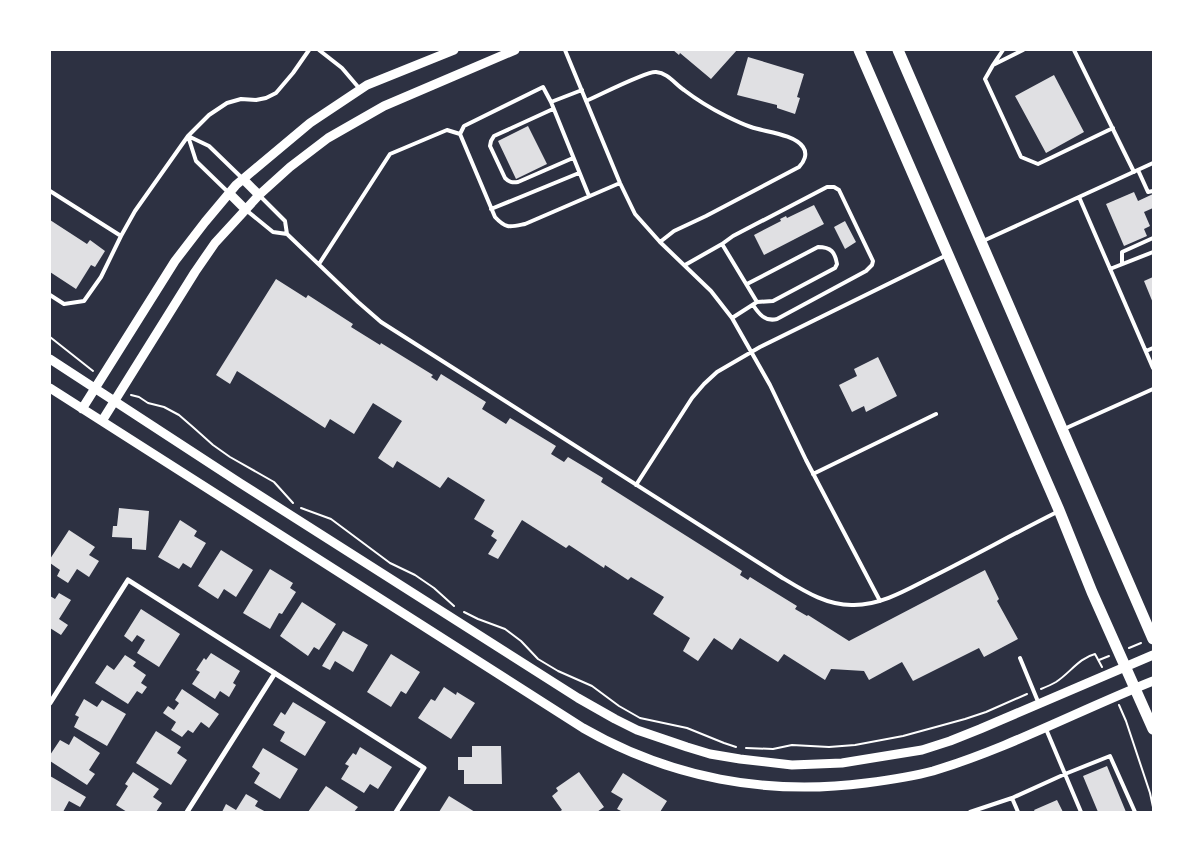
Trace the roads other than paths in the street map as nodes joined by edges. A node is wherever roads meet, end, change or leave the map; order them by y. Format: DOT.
graph roads {
  1 [pos="309,50"];
  2 [pos="319,50"];
  3 [pos="454,50"];
  4 [pos="515,50"];
  5 [pos="565,50"];
  6 [pos="859,50"];
  7 [pos="898,50"];
  8 [pos="1003,50"];
  9 [pos="1023,50"];
  10 [pos="1074,50"];
  11 [pos="993,65"];
  12 [pos="360,90"];
  13 [pos="582,90"];
  14 [pos="551,102"];
  15 [pos="586,102"];
  16 [pos="553,109"];
  17 [pos="1113,128"];
  18 [pos="460,134"];
  19 [pos="188,136"];
  20 [pos="573,158"];
  21 [pos="1153,163"];
  22 [pos="1136,171"];
  23 [pos="579,173"];
  24 [pos="243,179"];
  25 [pos="620,183"];
  26 [pos="50,191"];
  27 [pos="229,193"];
  28 [pos="1150,193"];
  29 [pos="259,196"];
  30 [pos="588,196"];
  31 [pos="1079,197"];
  32 [pos="491,209"];
  33 [pos="246,210"];
  34 [pos="287,234"];
  35 [pos="121,236"];
  36 [pos="1153,238"];
  37 [pos="660,242"];
  38 [pos="981,242"];
  39 [pos="722,244"];
  40 [pos="1153,252"];
  41 [pos="947,254"];
  42 [pos="319,264"];
  43 [pos="1122,264"];
  44 [pos="685,265"];
  45 [pos="1110,269"];
  46 [pos="747,284"];
  47 [pos="50,295"];
  48 [pos="755,304"];
  49 [pos="732,318"];
  50 [pos="1153,348"];
  51 [pos="752,351"];
  52 [pos="1146,351"];
  53 [pos="50,359"];
  54 [pos="1153,368"];
  55 [pos="50,388"];
  56 [pos="1153,388"];
  57 [pos="95,389"];
  58 [pos="114,402"];
  59 [pos="82,409"];
  60 [pos="936,414"];
  61 [pos="102,421"];
  62 [pos="1062,430"];
  63 [pos="813,474"];
  64 [pos="636,485"];
  65 [pos="1059,510"];
  66 [pos="880,601"];
  67 [pos="1153,639"];
  68 [pos="1153,655"];
  69 [pos="1020,658"];
  70 [pos="1126,666"];
  71 [pos="275,672"];
  72 [pos="1153,681"];
  73 [pos="1136,688"];
  74 [pos="50,703"];
  75 [pos="1039,704"];
  76 [pos="1046,727"];
  77 [pos="1153,729"];
  78 [pos="1065,774"];
  79 [pos="1012,798"];
  80 [pos="187,812"];
  81 [pos="396,812"];
  82 [pos="970,812"];
  83 [pos="1018,812"];
  84 [pos="1081,812"];
  85 [pos="1135,812"];
  1 -- 19 [label="lane"];
  2 -- 12 [label="lane"];
  3 -- 12 [label="street"];
  4 -- 29 [label="street"];
  5 -- 13 [label="lane"];
  6 -- 41 [label="main road"];
  7 -- 38 [label="main road"];
  8 -- 11 [label="lane"];
  9 -- 11 [label="lane"];
  10 -- 17 [label="lane"];
  11 -- 17 [label="lane"];
  12 -- 24 [label="street"];
  13 -- 14 [label="lane"];
  13 -- 15 [label="lane"];
  14 -- 16 [label="lane"];
  14 -- 18 [label="lane"];
  15 -- 25 [label="lane"];
  15 -- 37 [label="lane"];
  16 -- 20 [label="lane"];
  16 -- 20 [label="lane"];
  17 -- 22 [label="lane"];
  18 -- 32 [label="lane"];
  18 -- 42 [label="lane"];
  19 -- 24 [label="lane"];
  19 -- 27 [label="lane"];
  19 -- 35 [label="lane"];
  20 -- 23 [label="lane"];
  21 -- 22 [label="lane"];
  22 -- 28 [label="lane"];
  22 -- 31 [label="lane"];
  23 -- 30 [label="lane"];
  23 -- 32 [label="lane"];
  24 -- 27 [label="street"];
  24 -- 29 [label="street"];
  25 -- 30 [label="lane"];
  25 -- 37 [label="lane"];
  26 -- 35 [label="lane"];
  27 -- 33 [label="street"];
  27 -- 57 [label="street"];
  29 -- 33 [label="street"];
  29 -- 34 [label="lane"];
  30 -- 32 [label="lane"];
  31 -- 38 [label="lane"];
  31 -- 45 [label="lane"];
  33 -- 34 [label="lane"];
  33 -- 58 [label="street"];
  34 -- 42 [label="lane"];
  35 -- 47 [label="lane"];
  36 -- 43 [label="lane"];
  37 -- 44 [label="lane"];
  38 -- 62 [label="main road"];
  39 -- 44 [label="lane"];
  39 -- 46 [label="lane"];
  39 -- 48 [label="lane"];
  40 -- 43 [label="lane"];
  41 -- 51 [label="lane"];
  41 -- 65 [label="main road"];
  42 -- 64 [label="lane"];
  43 -- 45 [label="lane"];
  44 -- 49 [label="lane"];
  45 -- 52 [label="lane"];
  46 -- 48 [label="lane"];
  46 -- 48 [label="lane"];
  48 -- 49 [label="lane"];
  49 -- 51 [label="lane"];
  50 -- 52 [label="lane"];
  51 -- 63 [label="lane"];
  51 -- 64 [label="lane"];
  52 -- 54 [label="lane"];
  53 -- 57 [label="street"];
  55 -- 59 [label="street"];
  56 -- 62 [label="lane"];
  57 -- 58 [label="street"];
  57 -- 59 [label="street"];
  58 -- 61 [label="street"];
  58 -- 75 [label="street"];
  59 -- 61 [label="street"];
  60 -- 63 [label="lane"];
  61 -- 76 [label="street"];
  62 -- 67 [label="main road"];
  63 -- 66 [label="lane"];
  64 -- 66 [label="lane"];
  65 -- 66 [label="lane"];
  65 -- 70 [label="main road"];
  68 -- 70 [label="street"];
  69 -- 75 [label="lane"];
  70 -- 73 [label="main road"];
  70 -- 75 [label="street"];
  71 -- 74 [label="street"];
  71 -- 80 [label="street"];
  71 -- 81 [label="street"];
  72 -- 73 [label="street"];
  73 -- 76 [label="street"];
  73 -- 77 [label="main road"];
  76 -- 78 [label="lane"];
  78 -- 79 [label="lane"];
  78 -- 84 [label="lane"];
  78 -- 85 [label="lane"];
  79 -- 82 [label="lane"];
  79 -- 83 [label="lane"];
}
